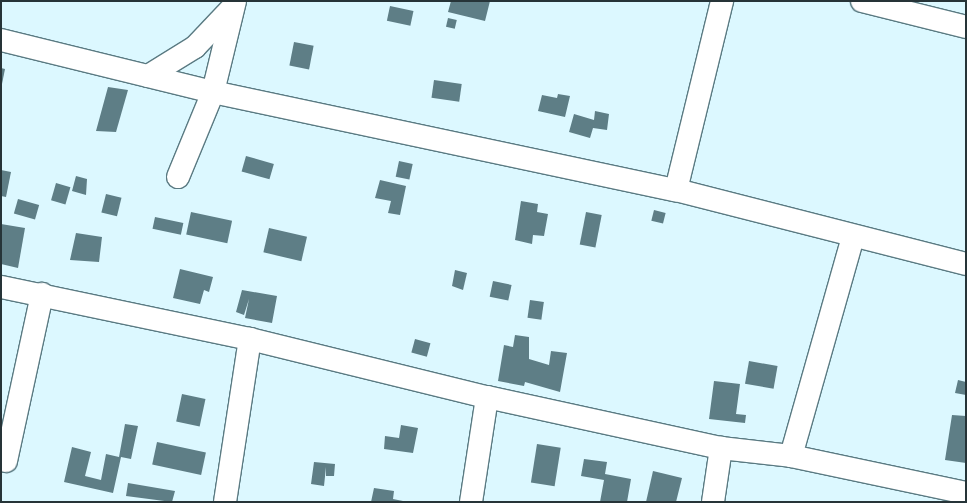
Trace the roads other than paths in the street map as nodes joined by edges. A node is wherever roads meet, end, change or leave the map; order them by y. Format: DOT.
graph roads {
  1 [pos="722,1"];
  2 [pos="862,1"];
  3 [pos="234,4"];
  4 [pos="966,27"];
  5 [pos="1,40"];
  6 [pos="148,76"];
  7 [pos="213,92"];
  8 [pos="178,177"];
  9 [pos="676,190"];
  10 [pos="853,237"];
  11 [pos="966,264"];
  12 [pos="1,286"];
  13 [pos="42,294"];
  14 [pos="250,338"];
  15 [pos="487,397"];
  16 [pos="721,448"];
  17 [pos="790,456"];
  18 [pos="6,461"];
  19 [pos="966,493"];
  20 [pos="943,496"];
  21 [pos="225,502"];
  22 [pos="471,502"];
  23 [pos="713,502"];
  1 -- 9 [label="street"];
  2 -- 4 [label="street"];
  3 -- 6 [label="street"];
  3 -- 7 [label="street"];
  5 -- 6 [label="street"];
  6 -- 7 [label="street"];
  7 -- 8 [label="street"];
  7 -- 9 [label="street"];
  9 -- 10 [label="street"];
  10 -- 11 [label="street"];
  10 -- 17 [label="street"];
  12 -- 13 [label="street"];
  13 -- 14 [label="street"];
  13 -- 18 [label="street"];
  14 -- 15 [label="street"];
  14 -- 21 [label="street"];
  15 -- 16 [label="street"];
  15 -- 22 [label="street"];
  16 -- 17 [label="street"];
  16 -- 23 [label="street"];
  17 -- 20 [label="street"];
  19 -- 20 [label="street"];
}
